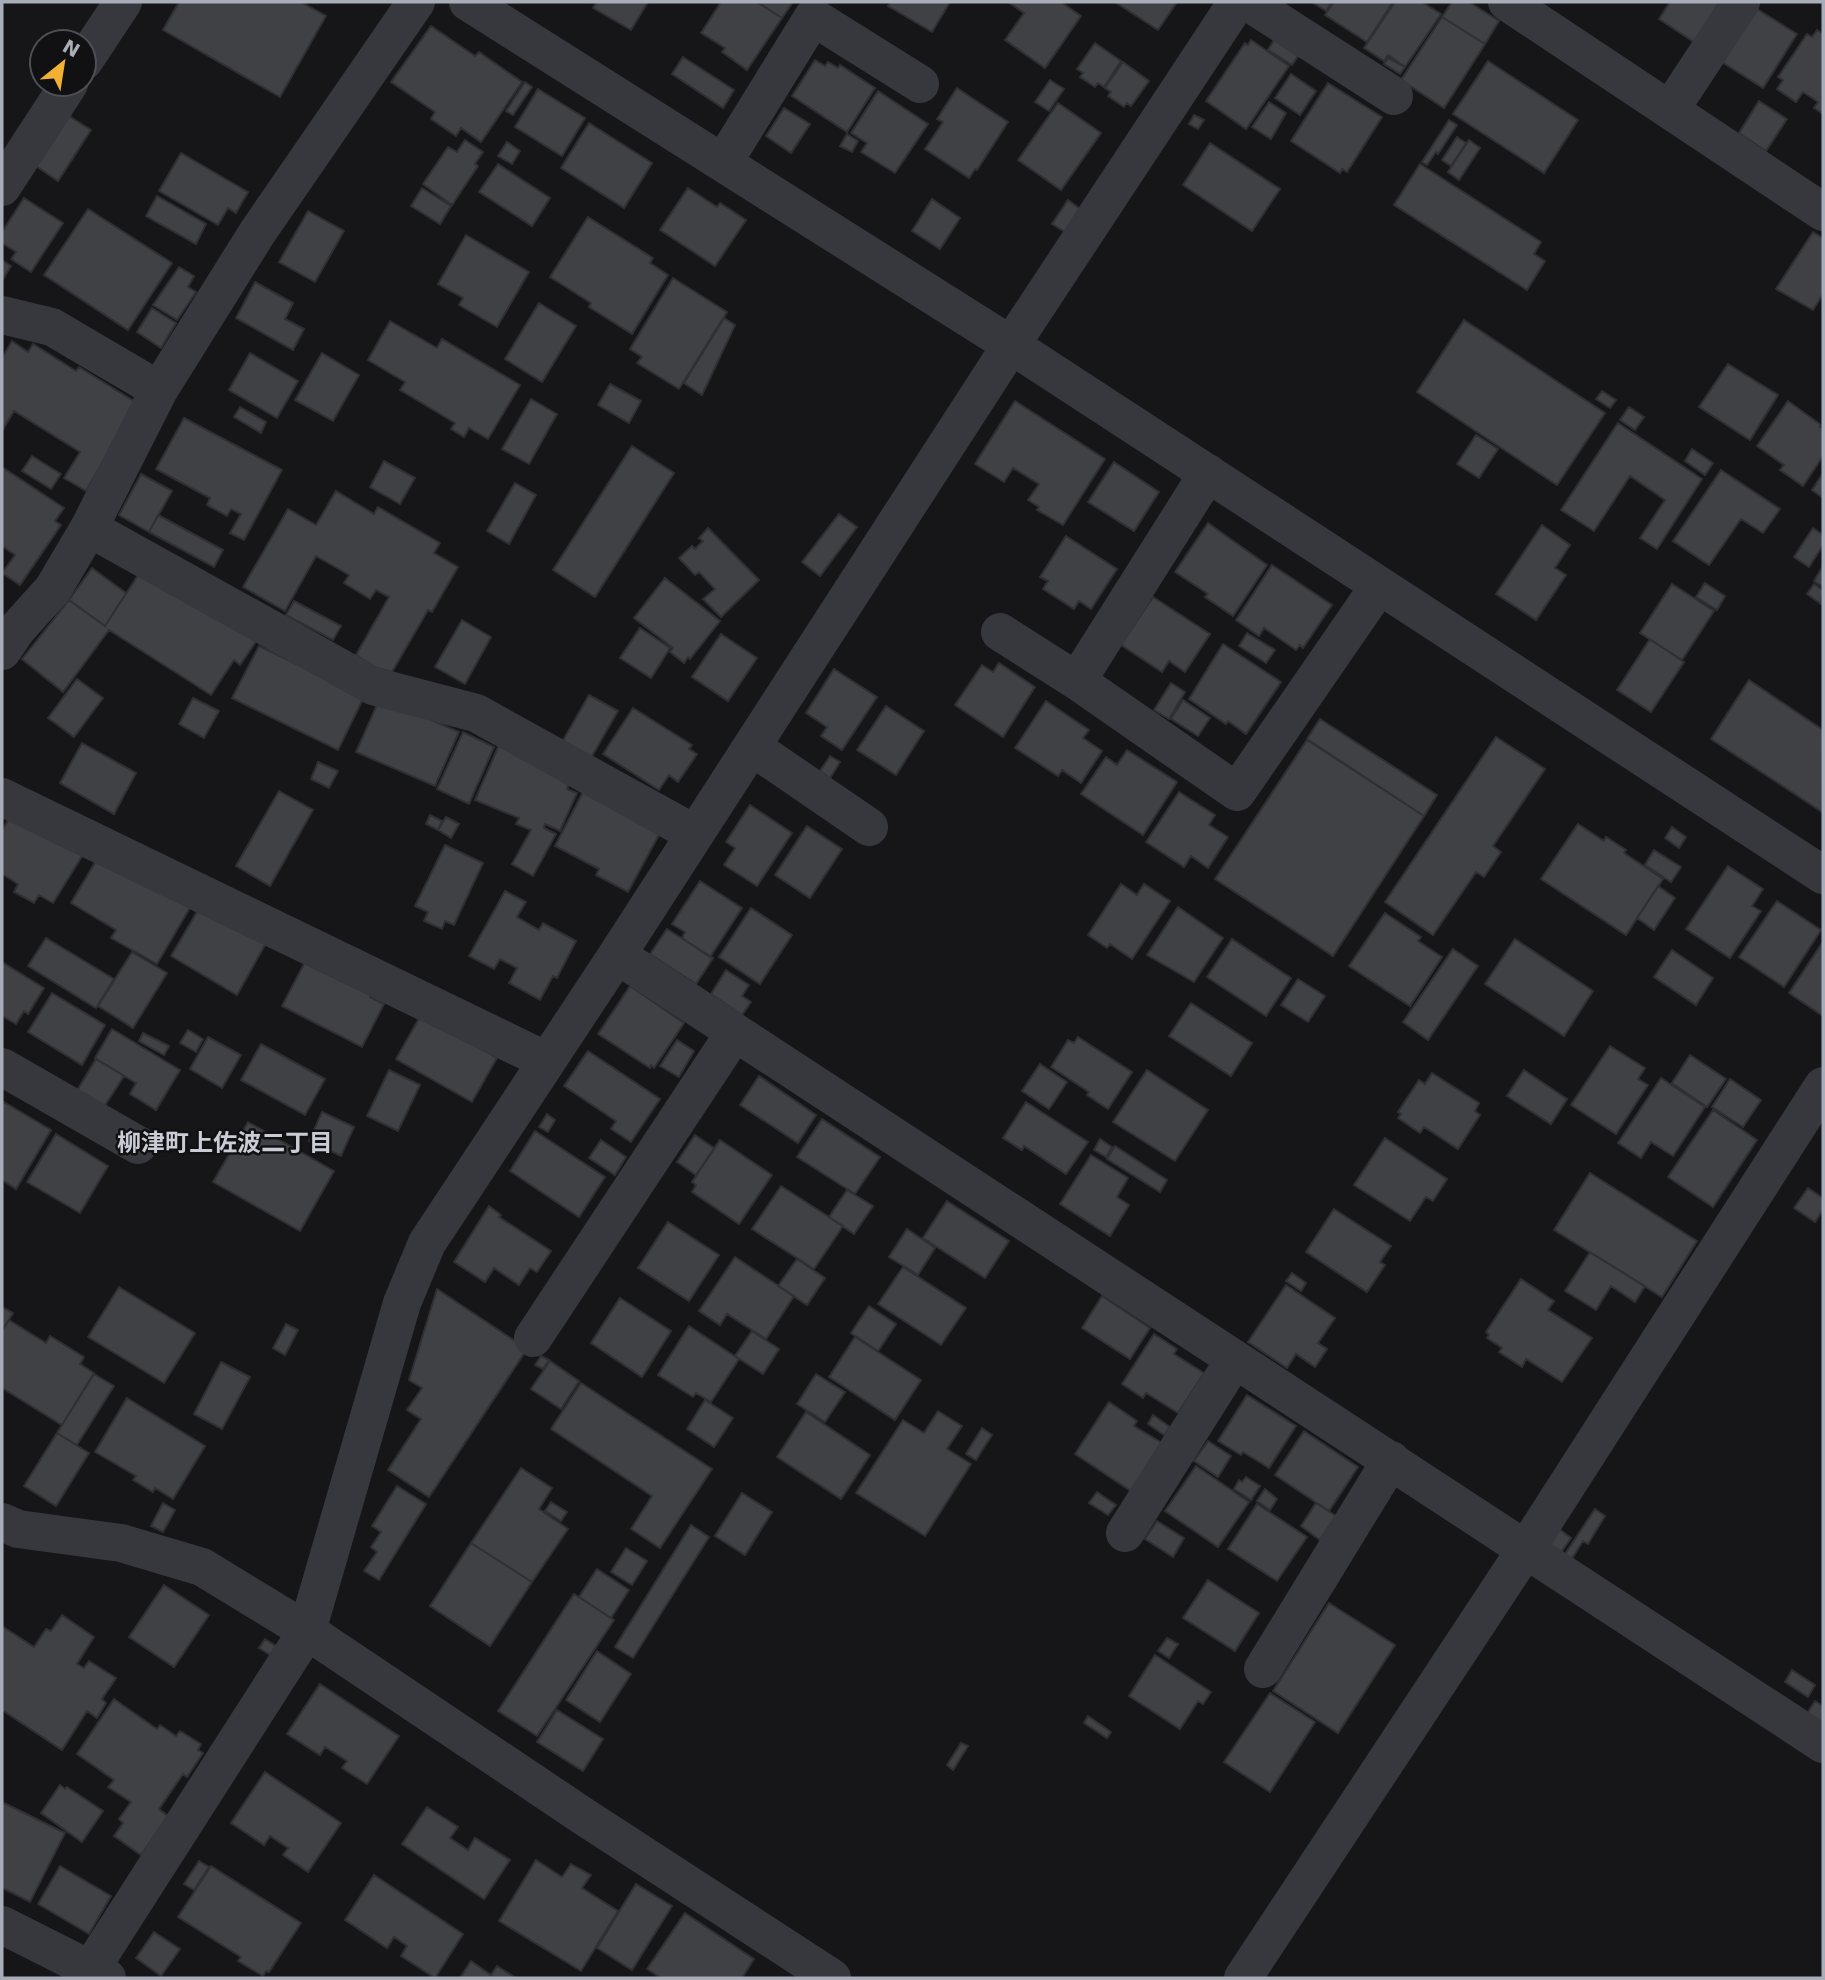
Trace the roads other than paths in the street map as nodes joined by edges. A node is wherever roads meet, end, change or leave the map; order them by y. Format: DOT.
graph roads {
  1 [pos="123,2"];
  2 [pos="416,2"];
  3 [pos="468,2"];
  4 [pos="1237,2"];
  5 [pos="1248,2"];
  6 [pos="1507,2"];
  7 [pos="1741,2"];
  8 [pos="98,40"];
  9 [pos="920,84"];
  10 [pos="1394,96"];
  11 [pos="60,98"];
  12 [pos="1670,110"];
  13 [pos="723,163"];
  14 [pos="2,187"];
  15 [pos="1823,212"];
  16 [pos="2,315"];
  17 [pos="1011,345"];
  18 [pos="159,390"];
  19 [pos="1208,473"];
  20 [pos="89,528"];
  21 [pos="1379,586"];
  22 [pos="7,632"];
  23 [pos="1000,632"];
  24 [pos="1077,681"];
  25 [pos="752,747"];
  26 [pos="2,797"];
  27 [pos="869,827"];
  28 [pos="695,834"];
  29 [pos="1823,876"];
  30 [pos="617,955"];
  31 [pos="734,1032"];
  32 [pos="547,1061"];
  33 [pos="2,1067"];
  34 [pos="1823,1086"];
  35 [pos="138,1145"];
  36 [pos="533,1338"];
  37 [pos="1235,1359"];
  38 [pos="1391,1460"];
  39 [pos="2,1522"];
  40 [pos="1125,1533"];
  41 [pos="1526,1549"];
  42 [pos="307,1631"];
  43 [pos="1263,1669"];
  44 [pos="1823,1744"];
  45 [pos="2,1925"];
  46 [pos="95,1975"];
  47 [pos="832,1978"];
  48 [pos="1243,1978"];
  1 -- 8 [label="street"];
  2 -- 18 [label="street"];
  3 -- 13 [label="street"];
  4 -- 17 [label="street"];
  5 -- 10 [label="street"];
  6 -- 12 [label="street"];
  7 -- 12 [label="street"];
  9 -- 13 [label="street"];
  11 -- 14 [label="street"];
  12 -- 15 [label="street"];
  13 -- 17 [label="street"];
  16 -- 18 [label="street"];
  17 -- 19 [label="street"];
  17 -- 25 [label="street"];
  18 -- 20 [label="street"];
  19 -- 21 [label="street"];
  19 -- 24 [label="street"];
  20 -- 22 [label="street"];
  20 -- 28 [label="street"];
  21 -- 24 [label="street"];
  21 -- 29 [label="street"];
  23 -- 24 [label="street"];
  25 -- 27 [label="street"];
  25 -- 28 [label="street"];
  26 -- 32 [label="street"];
  28 -- 30 [label="street"];
  30 -- 31 [label="street"];
  30 -- 32 [label="street"];
  31 -- 36 [label="street"];
  31 -- 37 [label="street"];
  32 -- 42 [label="street"];
  33 -- 35 [label="street"];
  34 -- 41 [label="street"];
  37 -- 38 [label="street"];
  37 -- 40 [label="street"];
  38 -- 41 [label="street"];
  38 -- 43 [label="street"];
  39 -- 42 [label="street"];
  41 -- 44 [label="street"];
  41 -- 48 [label="street"];
  42 -- 46 [label="street"];
  42 -- 47 [label="street"];
  45 -- 46 [label="street"];
}
